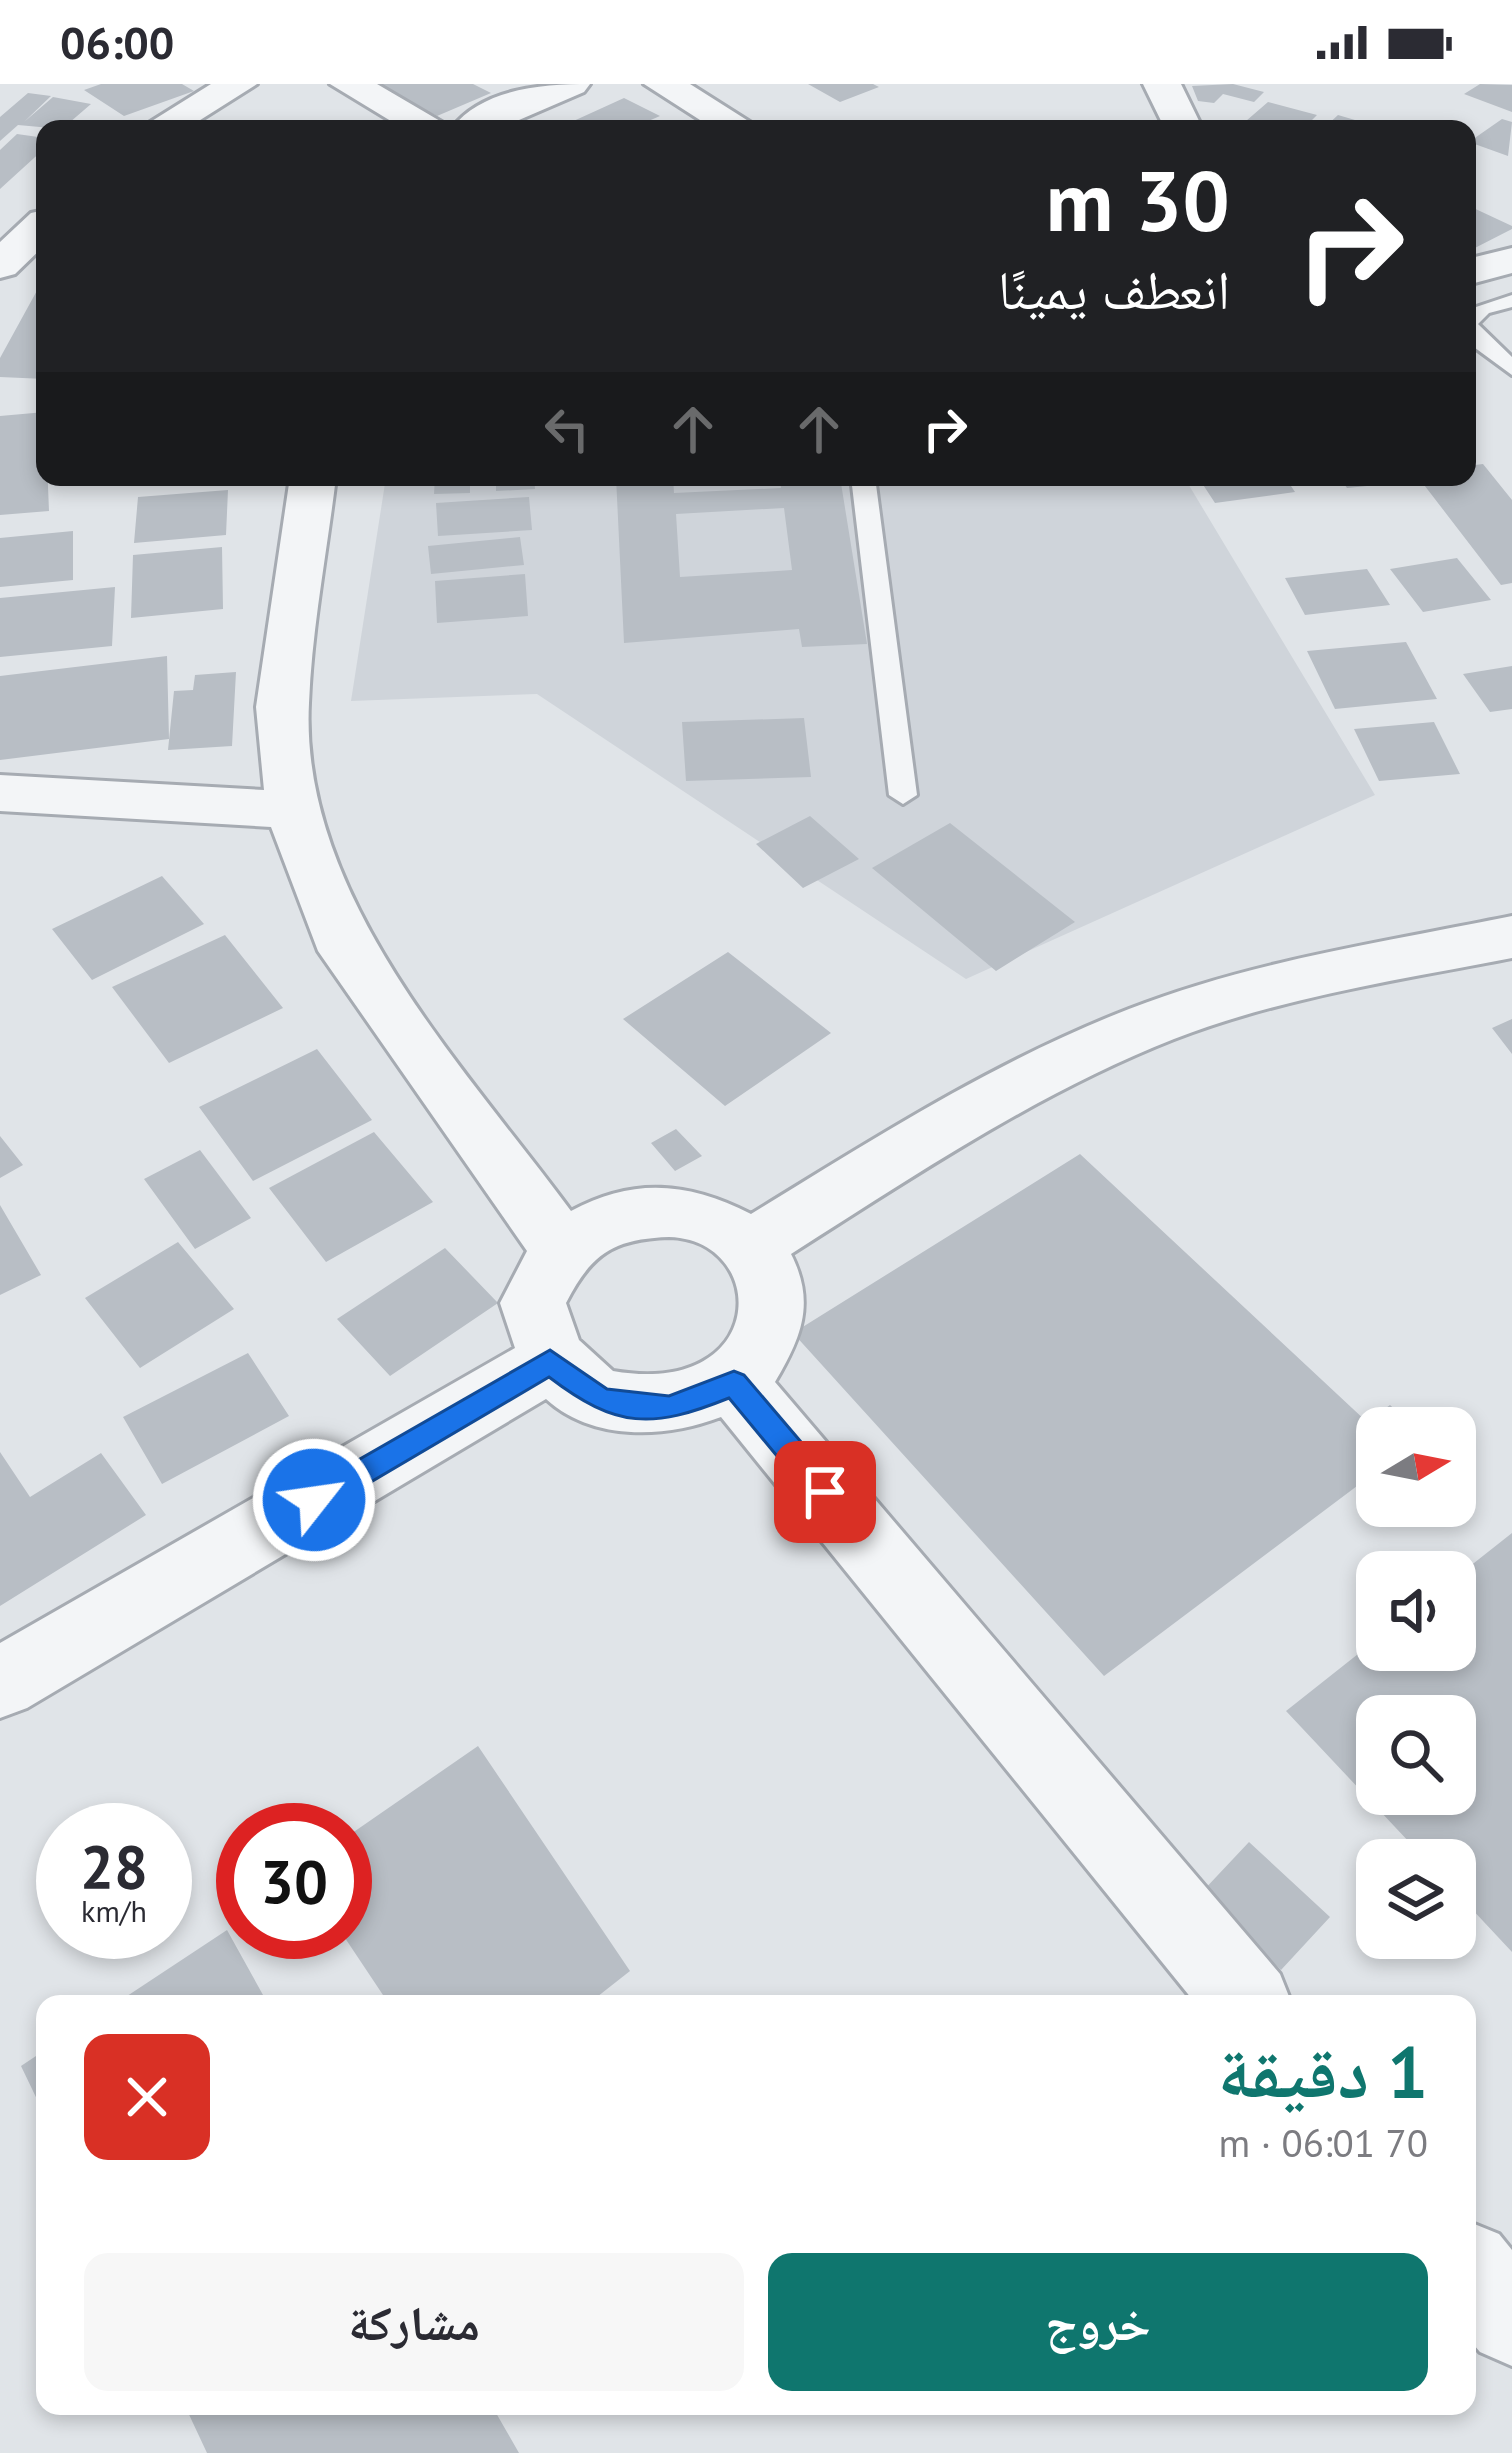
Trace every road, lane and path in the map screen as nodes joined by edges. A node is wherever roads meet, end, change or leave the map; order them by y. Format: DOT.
graph roads {
  1 [pos="238,84"];
  2 [pos="349,84"];
  3 [pos="572,84"];
  4 [pos="663,84"];
  5 [pos="1162,84"];
  6 [pos="174,120"];
  7 [pos="417,120"];
  8 [pos="486,120"];
  9 [pos="726,120"];
  10 [pos="1180,120"];
  11 [pos="36,231"];
  12 [pos="1512,260"];
  13 [pos="0,265"];
  14 [pos="1476,270"];
  15 [pos="1512,302"];
  16 [pos="1476,314"];
  17 [pos="1476,339"];
  18 [pos="1512,368"];
  19 [pos="313,486"];
  20 [pos="864,486"];
  21 [pos="0,793"];
  22 [pos="903,795"];
  23 [pos="293,810"];
  24 [pos="1512,938"];
  25 [pos="751,1246"];
  26 [pos="561,1248"];
  27 [pos="550,1362"];
  28 [pos="734,1383"];
  29 [pos="0,1683"];
  30 [pos="1243,1995"];
  31 [pos="1476,2277"];
  32 [pos="1512,2320"];
  1 -- 6 [label="street"];
  2 -- 7 [label="street"];
  3 -- 8 [label="street"];
  4 -- 9 [label="street"];
  5 -- 10 [label="street"];
  11 -- 13 [label="street"];
  12 -- 14 [label="street"];
  15 -- 16 [label="lane"];
  17 -- 18 [label="lane"];
  19 -- 23 [label="street"];
  20 -- 22 [label="lane"];
  21 -- 23 [label="street"];
  23 -- 26 [label="street"];
  24 -- 25 [label="street"];
  25 -- 26 [label="street"];
  25 -- 28 [label="street"];
  26 -- 27 [label="street"];
  27 -- 28 [label="street"];
  27 -- 29 [label="street"];
  28 -- 30 [label="street"];
  31 -- 32 [label="street"];
}
